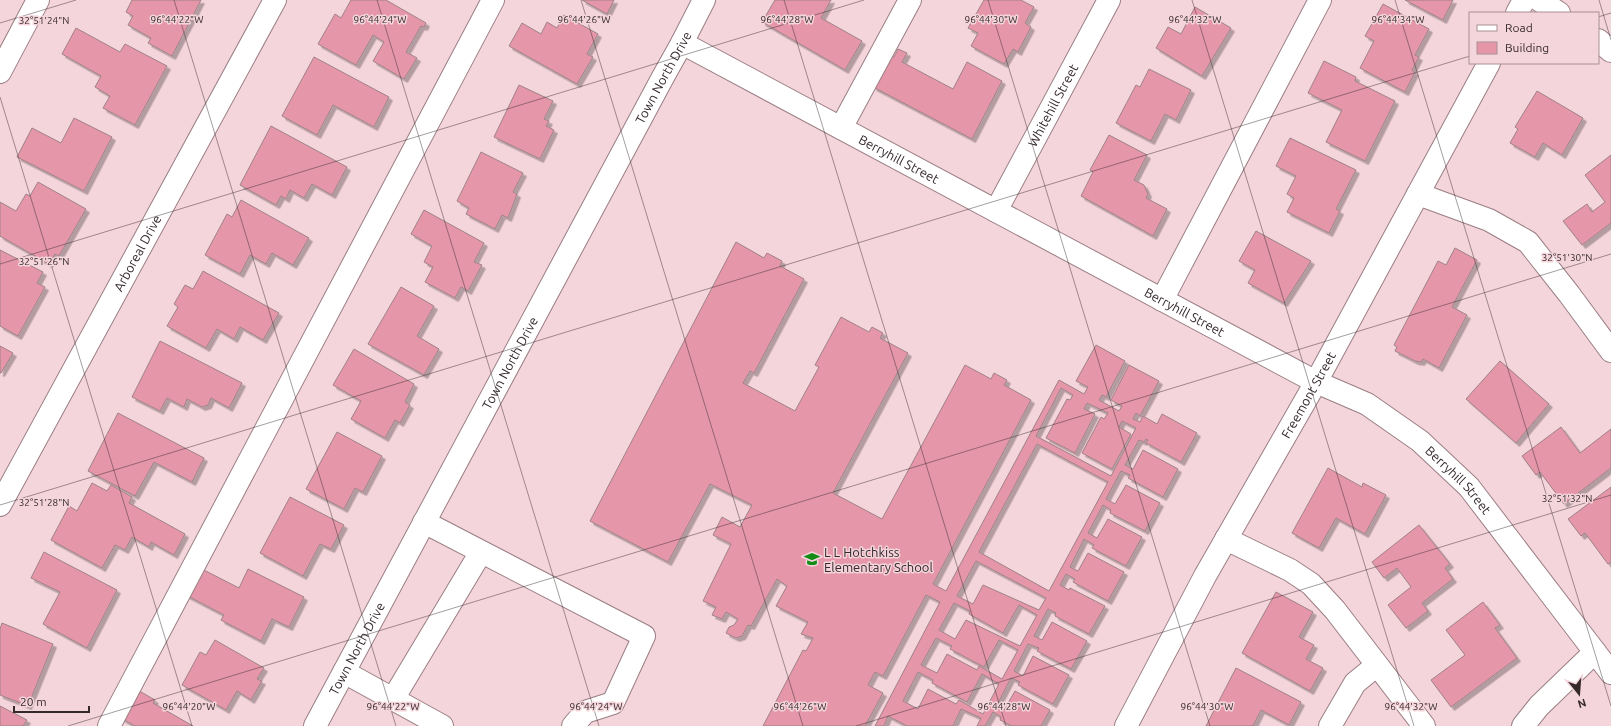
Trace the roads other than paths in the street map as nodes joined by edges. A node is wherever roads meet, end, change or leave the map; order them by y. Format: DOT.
graph roads {
  1 [pos="38,0"];
  2 [pos="275,0"];
  3 [pos="493,0"];
  4 [pos="704,0"];
  5 [pos="910,0"];
  6 [pos="1109,0"];
  7 [pos="1320,0"];
  8 [pos="1524,0"];
  9 [pos="1539,0"];
  10 [pos="1518,12"];
  11 [pos="1557,12"];
  12 [pos="1599,41"];
  13 [pos="682,43"];
  14 [pos="1611,51"];
  15 [pos="1488,64"];
  16 [pos="0,72"];
  17 [pos="841,128"];
  18 [pos="1418,194"];
  19 [pos="996,211"];
  20 [pos="1162,300"];
  21 [pos="1611,351"];
  22 [pos="1316,382"];
  23 [pos="0,505"];
  24 [pos="424,522"];
  25 [pos="1226,539"];
  26 [pos="481,552"];
  27 [pos="1594,652"];
  28 [pos="1377,665"];
  29 [pos="344,672"];
  30 [pos="1611,673"];
  31 [pos="393,699"];
  32 [pos="109,726"];
  33 [pos="315,726"];
  34 [pos="442,726"];
  35 [pos="573,726"];
  36 [pos="1126,726"];
  37 [pos="1330,726"];
  38 [pos="1424,726"];
  39 [pos="1524,726"];
  1 -- 16 [label="street"];
  2 -- 23 [label="street, Arboreal Drive"];
  3 -- 32 [label="street"];
  4 -- 13 [label="street, Town North Drive"];
  5 -- 17 [label="street"];
  6 -- 19 [label="street, Whitehill Street"];
  7 -- 20 [label="street"];
  8 -- 10 [label="street"];
  9 -- 11 [label="street"];
  12 -- 14 [label="street"];
  13 -- 17 [label="street, Berryhill Street"];
  13 -- 24 [label="street, Town North Drive"];
  15 -- 18 [label="street, Freemont Street"];
  17 -- 19 [label="street, Berryhill Street"];
  18 -- 21 [label="street"];
  18 -- 22 [label="street, Freemont Street"];
  19 -- 20 [label="street, Berryhill Street"];
  20 -- 22 [label="street, Berryhill Street"];
  22 -- 25 [label="street, Freemont Street"];
  22 -- 27 [label="street, Berryhill Street"];
  24 -- 26 [label="street"];
  24 -- 29 [label="street, Town North Drive"];
  25 -- 28 [label="street"];
  25 -- 36 [label="street, Freemont Street"];
  26 -- 31 [label="street"];
  26 -- 35 [label="street"];
  27 -- 30 [label="street, Berryhill Street"];
  27 -- 39 [label="street"];
  28 -- 37 [label="street"];
  28 -- 38 [label="street"];
  29 -- 31 [label="street"];
  29 -- 33 [label="street, Town North Drive"];
  31 -- 34 [label="street"];
}
